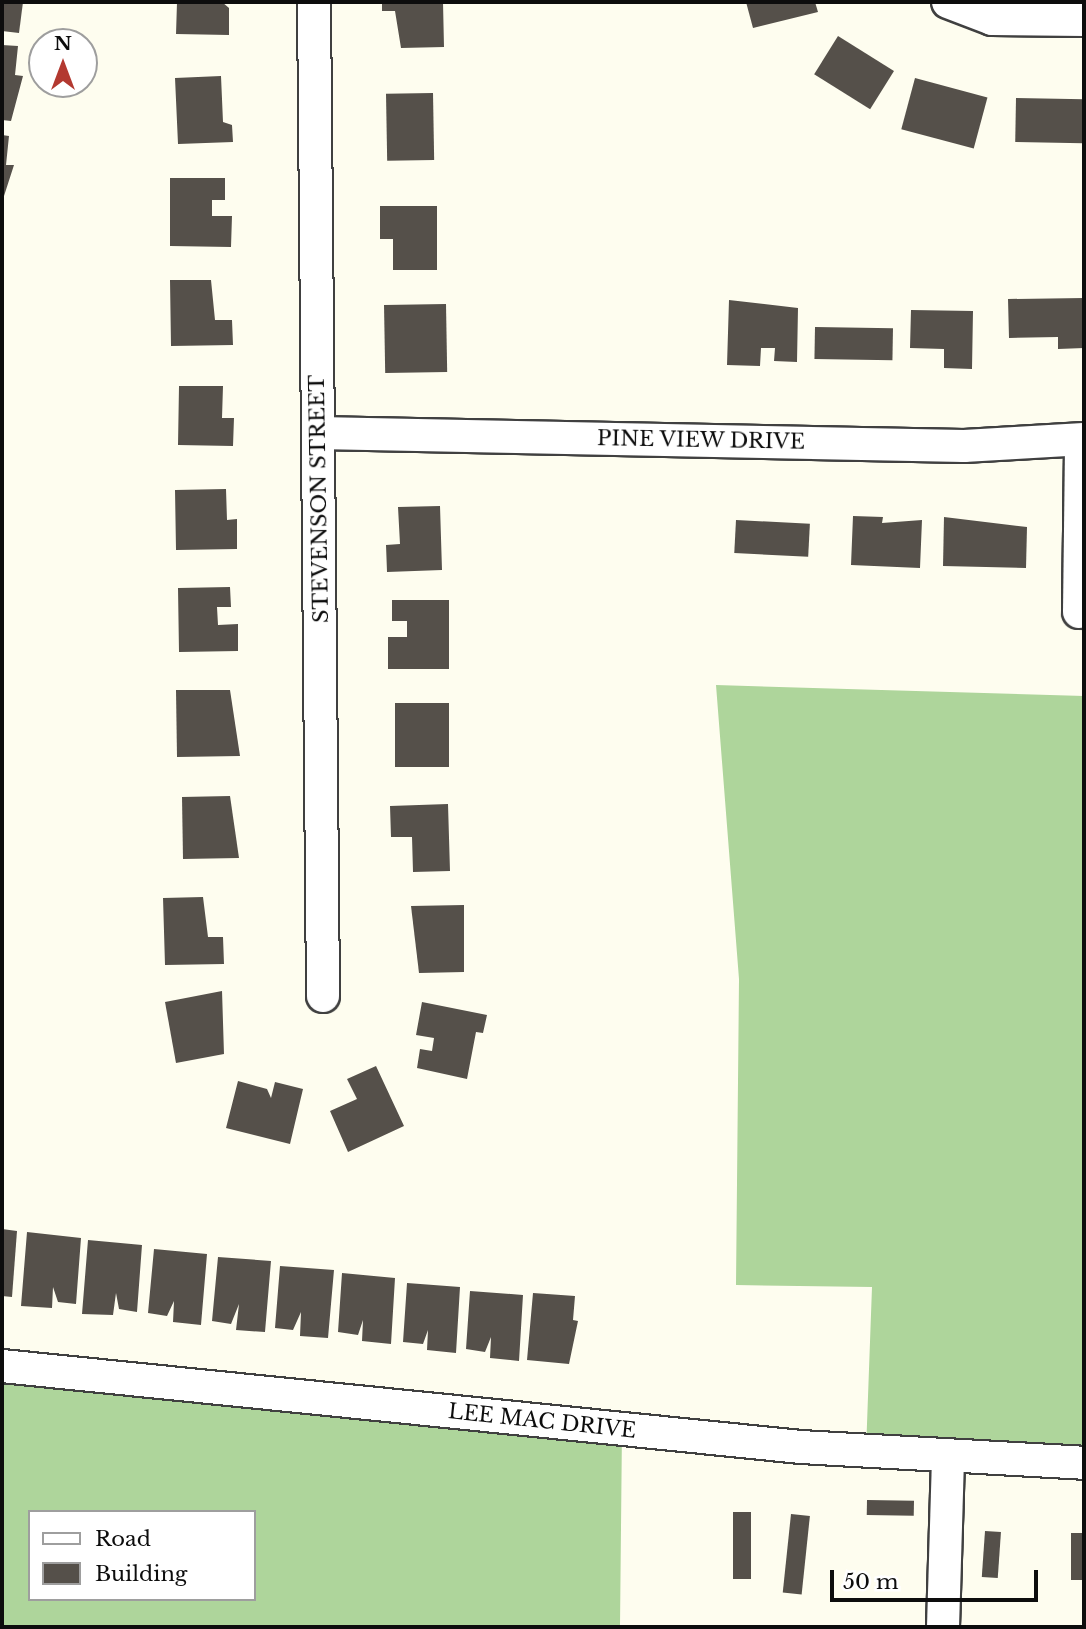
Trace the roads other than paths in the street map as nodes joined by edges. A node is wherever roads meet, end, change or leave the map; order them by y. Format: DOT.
graph roads {
  1 [pos="314,2"];
  2 [pos="948,2"];
  3 [pos="1084,20"];
  4 [pos="318,433"];
  5 [pos="1082,440"];
  6 [pos="1079,612"];
  7 [pos="323,996"];
  8 [pos="2,1366"];
  9 [pos="948,1457"];
  10 [pos="1084,1463"];
  11 [pos="943,1627"];
  1 -- 4 [label="street, STEVENSON STREET"];
  2 -- 3 [label="street"];
  4 -- 5 [label="street, PINE VIEW DRIVE"];
  4 -- 7 [label="street, STEVENSON STREET"];
  5 -- 6 [label="street"];
  8 -- 9 [label="street, LEE MAC DRIVE"];
  9 -- 10 [label="street, LEE MAC DRIVE"];
  9 -- 11 [label="street"];
}
